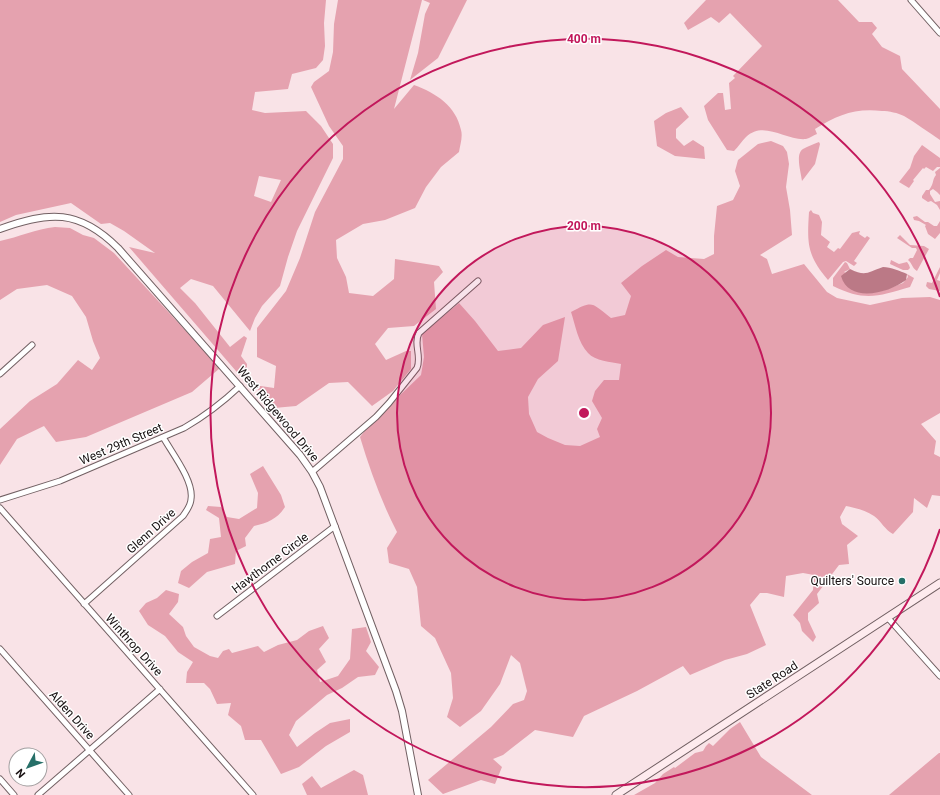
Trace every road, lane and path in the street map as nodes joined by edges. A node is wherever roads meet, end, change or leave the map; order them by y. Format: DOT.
graph roads {
  1 [pos="911,0"];
  2 [pos="940,33"];
  3 [pos="0,229"];
  4 [pos="478,280"];
  5 [pos="32,345"];
  6 [pos="0,374"];
  7 [pos="240,386"];
  8 [pos="163,437"];
  9 [pos="312,472"];
  10 [pos="0,500"];
  11 [pos="0,508"];
  12 [pos="335,526"];
  13 [pos="940,583"];
  14 [pos="84,604"];
  15 [pos="217,616"];
  16 [pos="888,618"];
  17 [pos="0,649"];
  18 [pos="940,676"];
  19 [pos="160,689"];
  20 [pos="90,750"];
  21 [pos="0,779"];
  22 [pos="14,795"];
  23 [pos="38,795"];
  24 [pos="129,795"];
  25 [pos="253,795"];
  26 [pos="418,795"];
  27 [pos="616,795"];
  1 -- 2 [label="street"];
  3 -- 7 [label="street, West Ridgewood Drive"];
  4 -- 9 [label="street"];
  5 -- 6 [label="street"];
  7 -- 8 [label="street, West 29th Street"];
  7 -- 9 [label="street, West Ridgewood Drive"];
  8 -- 10 [label="street, West 29th Street"];
  8 -- 14 [label="street, Glenn Drive"];
  9 -- 12 [label="street, West Ridgewood Drive"];
  11 -- 14 [label="street, Winthrop Drive"];
  12 -- 15 [label="street, Hawthorne Circle"];
  12 -- 26 [label="street, West Ridgewood Drive"];
  13 -- 16 [label="main road, State Road"];
  14 -- 19 [label="street, Winthrop Drive"];
  16 -- 18 [label="street"];
  16 -- 27 [label="main road, State Road"];
  17 -- 20 [label="street, Alden Drive"];
  19 -- 20 [label="street"];
  19 -- 25 [label="street, Winthrop Drive"];
  20 -- 23 [label="street"];
  20 -- 24 [label="street, Alden Drive"];
  21 -- 22 [label="street"];
}
